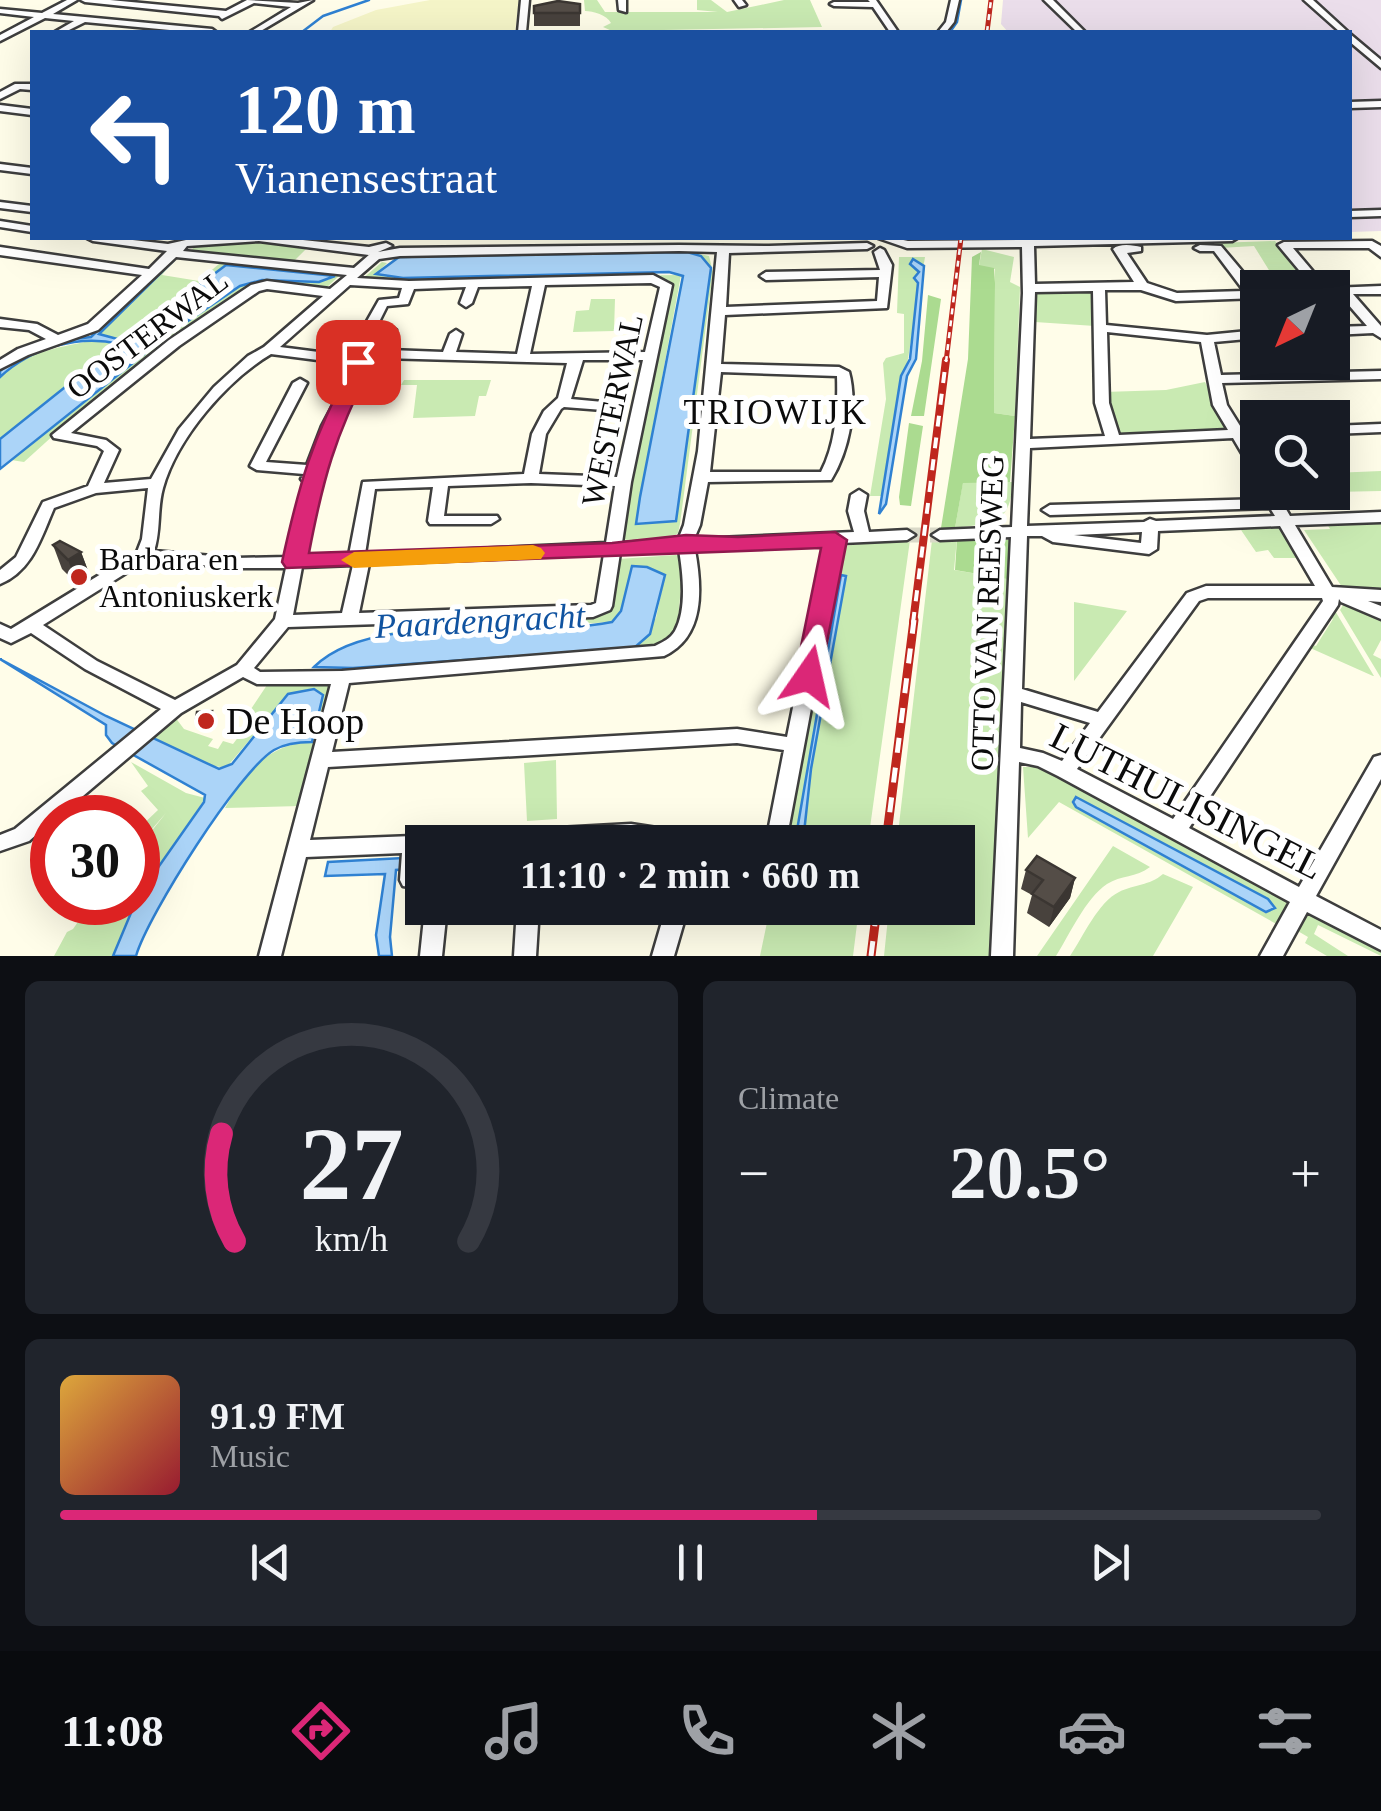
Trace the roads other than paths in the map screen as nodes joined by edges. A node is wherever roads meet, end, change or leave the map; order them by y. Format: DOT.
graph roads {
  1 [pos="73,0"];
  2 [pos="84,0"];
  3 [pos="171,0"];
  4 [pos="253,0"];
  5 [pos="310,0"];
  6 [pos="524,0"];
  7 [pos="955,0"];
  8 [pos="1048,0"];
  9 [pos="1308,0"];
  10 [pos="123,2"];
  11 [pos="874,2"];
  12 [pos="834,4"];
  13 [pos="297,6"];
  14 [pos="158,7"];
  15 [pos="2,13"];
  16 [pos="228,14"];
  17 [pos="42,16"];
  18 [pos="82,20"];
  19 [pos="128,24"];
  20 [pos="63,30"];
  21 [pos="116,30"];
  22 [pos="188,30"];
  23 [pos="200,30"];
  24 [pos="257,30"];
  25 [pos="522,30"];
  26 [pos="893,30"];
  27 [pos="944,30"];
  28 [pos="1079,30"];
  29 [pos="1341,30"];
  30 [pos="5,35"];
  31 [pos="1352,39"];
  32 [pos="1381,65"];
  33 [pos="30,87"];
  34 [pos="0,96"];
  35 [pos="1352,104"];
  36 [pos="1381,104"];
  37 [pos="0,108"];
  38 [pos="30,112"];
  39 [pos="0,167"];
  40 [pos="30,172"];
  41 [pos="0,204"];
  42 [pos="30,206"];
  43 [pos="1381,213"];
  44 [pos="1352,214"];
  45 [pos="0,224"];
  46 [pos="30,229"];
  47 [pos="1352,234"];
  48 [pos="1381,234"];
  49 [pos="107,240"];
  50 [pos="229,240"];
  51 [pos="293,240"];
  52 [pos="1070,240"];
  53 [pos="1030,242"];
  54 [pos="345,243"];
  55 [pos="580,244"];
  56 [pos="986,244"];
  57 [pos="390,245"];
  58 [pos="883,245"];
  59 [pos="176,250"];
  60 [pos="723,250"];
  61 [pos="0,251"];
  62 [pos="1381,253"];
  63 [pos="372,254"];
  64 [pos="1306,270"];
  65 [pos="151,272"];
  66 [pos="885,272"];
  67 [pos="834,273"];
  68 [pos="351,276"];
  69 [pos="766,276"];
  70 [pos="1240,276"];
  71 [pos="1029,280"];
  72 [pos="539,283"];
  73 [pos="473,284"];
  74 [pos="409,285"];
  75 [pos="1099,286"];
  76 [pos="1142,286"];
  77 [pos="839,288"];
  78 [pos="1381,290"];
  79 [pos="1350,291"];
  80 [pos="331,293"];
  81 [pos="1240,295"];
  82 [pos="1350,303"];
  83 [pos="466,304"];
  84 [pos="720,311"];
  85 [pos="894,312"];
  86 [pos="376,316"];
  87 [pos="392,316"];
  88 [pos="0,323"];
  89 [pos="1101,328"];
  90 [pos="1350,330"];
  91 [pos="1379,331"];
  92 [pos="456,334"];
  93 [pos="1240,336"];
  94 [pos="56,339"];
  95 [pos="1207,339"];
  96 [pos="270,350"];
  97 [pos="381,354"];
  98 [pos="450,354"];
  99 [pos="524,356"];
  100 [pos="651,356"];
  101 [pos="575,359"];
  102 [pos="358,362"];
  103 [pos="0,364"];
  104 [pos="714,368"];
  105 [pos="1381,375"];
  106 [pos="1215,379"];
  107 [pos="300,383"];
  108 [pos="559,402"];
  109 [pos="604,406"];
  110 [pos="1381,428"];
  111 [pos="1350,429"];
  112 [pos="1236,434"];
  113 [pos="1240,434"];
  114 [pos="1113,440"];
  115 [pos="1240,440"];
  116 [pos="1023,444"];
  117 [pos="314,470"];
  118 [pos="700,477"];
  119 [pos="531,478"];
  120 [pos="441,482"];
  121 [pos="623,482"];
  122 [pos="156,483"];
  123 [pos="94,489"];
  124 [pos="859,496"];
  125 [pos="1240,500"];
  126 [pos="1050,510"];
  127 [pos="1277,510"];
  128 [pos="1381,517"];
  129 [pos="491,519"];
  130 [pos="1282,520"];
  131 [pos="1150,524"];
  132 [pos="1042,528"];
  133 [pos="1021,529"];
  134 [pos="906,535"];
  135 [pos="940,535"];
  136 [pos="863,537"];
  137 [pos="835,540"];
  138 [pos="686,542"];
  139 [pos="612,550"];
  140 [pos="144,555"];
  141 [pos="359,560"];
  142 [pos="288,562"];
  143 [pos="0,579"];
  144 [pos="1330,592"];
  145 [pos="1381,596"];
  146 [pos="1381,612"];
  147 [pos="349,618"];
  148 [pos="283,621"];
  149 [pos="30,625"];
  150 [pos="6,633"];
  151 [pos="243,669"];
  152 [pos="342,678"];
  153 [pos="1014,693"];
  154 [pos="175,708"];
  155 [pos="1103,720"];
  156 [pos="795,745"];
  157 [pos="1012,754"];
  158 [pos="320,760"];
  159 [pos="1381,762"];
  160 [pos="1064,771"];
  161 [pos="779,825"];
  162 [pos="1176,831"];
  163 [pos="0,843"];
  164 [pos="298,849"];
  165 [pos="405,859"];
  166 [pos="1304,899"];
  167 [pos="434,925"];
  168 [pos="527,925"];
  169 [pos="672,925"];
  170 [pos="1381,942"];
  171 [pos="270,956"];
  172 [pos="431,956"];
  173 [pos="525,956"];
  174 [pos="663,956"];
  175 [pos="1002,956"];
  176 [pos="1271,956"];
  1 -- 17 [label="street"];
  2 -- 10 [label="street"];
  3 -- 14 [label="street"];
  4 -- 13 [label="street"];
  4 -- 16 [label="street"];
  5 -- 13 [label="street"];
  6 -- 25 [label="street"];
  7 -- 27 [label="street"];
  8 -- 28 [label="street"];
  9 -- 29 [label="street"];
  10 -- 14 [label="street"];
  11 -- 12 [label="street"];
  11 -- 26 [label="street"];
  13 -- 24 [label="street"];
  14 -- 16 [label="street"];
  15 -- 17 [label="street"];
  16 -- 23 [label="street"];
  17 -- 18 [label="street"];
  17 -- 30 [label="street"];
  18 -- 19 [label="street"];
  18 -- 20 [label="street"];
  19 -- 21 [label="street"];
  19 -- 22 [label="street"];
  31 -- 32 [label="street"];
  33 -- 34 [label="street"];
  35 -- 36 [label="street"];
  37 -- 38 [label="street"];
  39 -- 40 [label="street"];
  41 -- 42 [label="street"];
  43 -- 44 [label="street"];
  45 -- 46 [label="street"];
  47 -- 48 [label="street"];
  49 -- 59 [label="street"];
  50 -- 59 [label="street"];
  51 -- 54 [label="street"];
  52 -- 53 [label="street"];
  53 -- 56 [label="street"];
  53 -- 56 [label="street"];
  53 -- 71 [label="street, OTTO VAN REESWEG"];
  54 -- 63 [label="street"];
  55 -- 57 [label="street"];
  55 -- 60 [label="street"];
  56 -- 58 [label="street"];
  57 -- 63 [label="street"];
  58 -- 60 [label="street"];
  58 -- 66 [label="street"];
  58 -- 85 [label="street"];
  59 -- 65 [label="street"];
  59 -- 68 [label="street"];
  60 -- 84 [label="street"];
  61 -- 65 [label="street"];
  62 -- 64 [label="street"];
  63 -- 68 [label="street"];
  65 -- 94 [label="street"];
  66 -- 67 [label="street"];
  66 -- 84 [label="street"];
  67 -- 69 [label="street"];
  67 -- 77 [label="street"];
  68 -- 74 [label="street"];
  68 -- 80 [label="street"];
  70 -- 76 [label="street"];
  71 -- 75 [label="street"];
  71 -- 116 [label="street, OTTO VAN REESWEG"];
  72 -- 73 [label="street"];
  72 -- 99 [label="street"];
  72 -- 100 [label="street, WESTERWAL"];
  73 -- 74 [label="street"];
  73 -- 83 [label="street"];
  74 -- 86 [label="street"];
  75 -- 76 [label="street"];
  75 -- 89 [label="street"];
  76 -- 81 [label="street"];
  78 -- 79 [label="street"];
  80 -- 96 [label="street"];
  80 -- 123 [label="street, OOSTERWAL"];
  82 -- 91 [label="street"];
  84 -- 104 [label="street"];
  86 -- 87 [label="street"];
  86 -- 97 [label="street"];
  88 -- 94 [label="street"];
  89 -- 95 [label="street"];
  89 -- 114 [label="street"];
  90 -- 91 [label="street"];
  92 -- 98 [label="street"];
  93 -- 95 [label="street"];
  94 -- 103 [label="street"];
  95 -- 106 [label="street"];
  96 -- 102 [label="street"];
  96 -- 122 [label="street"];
  97 -- 98 [label="street"];
  97 -- 102 [label="street"];
  98 -- 99 [label="street"];
  99 -- 101 [label="street"];
  100 -- 101 [label="street"];
  100 -- 121 [label="street, WESTERWAL"];
  101 -- 108 [label="street"];
  102 -- 117 [label="street"];
  104 -- 118 [label="street"];
  104 -- 118 [label="street"];
  105 -- 106 [label="street"];
  106 -- 112 [label="street"];
  107 -- 117 [label="street"];
  108 -- 109 [label="street"];
  108 -- 119 [label="street"];
  110 -- 111 [label="street"];
  112 -- 113 [label="street"];
  112 -- 114 [label="street"];
  112 -- 115 [label="street"];
  114 -- 116 [label="street"];
  116 -- 133 [label="street, OTTO VAN REESWEG"];
  117 -- 142 [label="street"];
  118 -- 138 [label="street"];
  119 -- 120 [label="street"];
  119 -- 121 [label="street"];
  120 -- 129 [label="street"];
  120 -- 141 [label="street"];
  121 -- 139 [label="street, WESTERWAL"];
  122 -- 123 [label="street"];
  122 -- 140 [label="street"];
  123 -- 143 [label="street"];
  124 -- 136 [label="street"];
  125 -- 126 [label="street"];
  127 -- 130 [label="street"];
  128 -- 130 [label="street"];
  130 -- 131 [label="street"];
  130 -- 144 [label="street"];
  131 -- 132 [label="street"];
  131 -- 132 [label="street"];
  132 -- 133 [label="street"];
  133 -- 135 [label="street"];
  133 -- 153 [label="street, OTTO VAN REESWEG"];
  134 -- 136 [label="street"];
  136 -- 137 [label="street"];
  137 -- 138 [label="street"];
  137 -- 156 [label="street"];
  138 -- 139 [label="street"];
  138 -- 152 [label="street"];
  139 -- 141 [label="street"];
  139 -- 147 [label="street, WESTERWAL"];
  140 -- 142 [label="street"];
  140 -- 149 [label="street"];
  141 -- 142 [label="street"];
  141 -- 147 [label="street"];
  142 -- 148 [label="street"];
  144 -- 145 [label="street"];
  144 -- 146 [label="street"];
  144 -- 155 [label="street"];
  144 -- 162 [label="street"];
  147 -- 148 [label="street"];
  148 -- 151 [label="street"];
  149 -- 150 [label="street"];
  149 -- 154 [label="street"];
  151 -- 152 [label="street"];
  151 -- 154 [label="street"];
  152 -- 158 [label="street"];
  153 -- 155 [label="street"];
  153 -- 157 [label="street, OTTO VAN REESWEG"];
  154 -- 163 [label="street"];
  155 -- 160 [label="street"];
  156 -- 158 [label="street"];
  156 -- 161 [label="street"];
  157 -- 160 [label="street, LUTHULISINGEL"];
  157 -- 175 [label="street, OTTO VAN REESWEG"];
  158 -- 164 [label="street"];
  159 -- 166 [label="street"];
  160 -- 162 [label="street, LUTHULISINGEL"];
  162 -- 166 [label="street, LUTHULISINGEL"];
  164 -- 165 [label="street"];
  164 -- 171 [label="street"];
  166 -- 170 [label="street, LUTHULISINGEL"];
  166 -- 176 [label="street"];
  167 -- 172 [label="street"];
  168 -- 173 [label="street"];
  169 -- 174 [label="street"];
}
